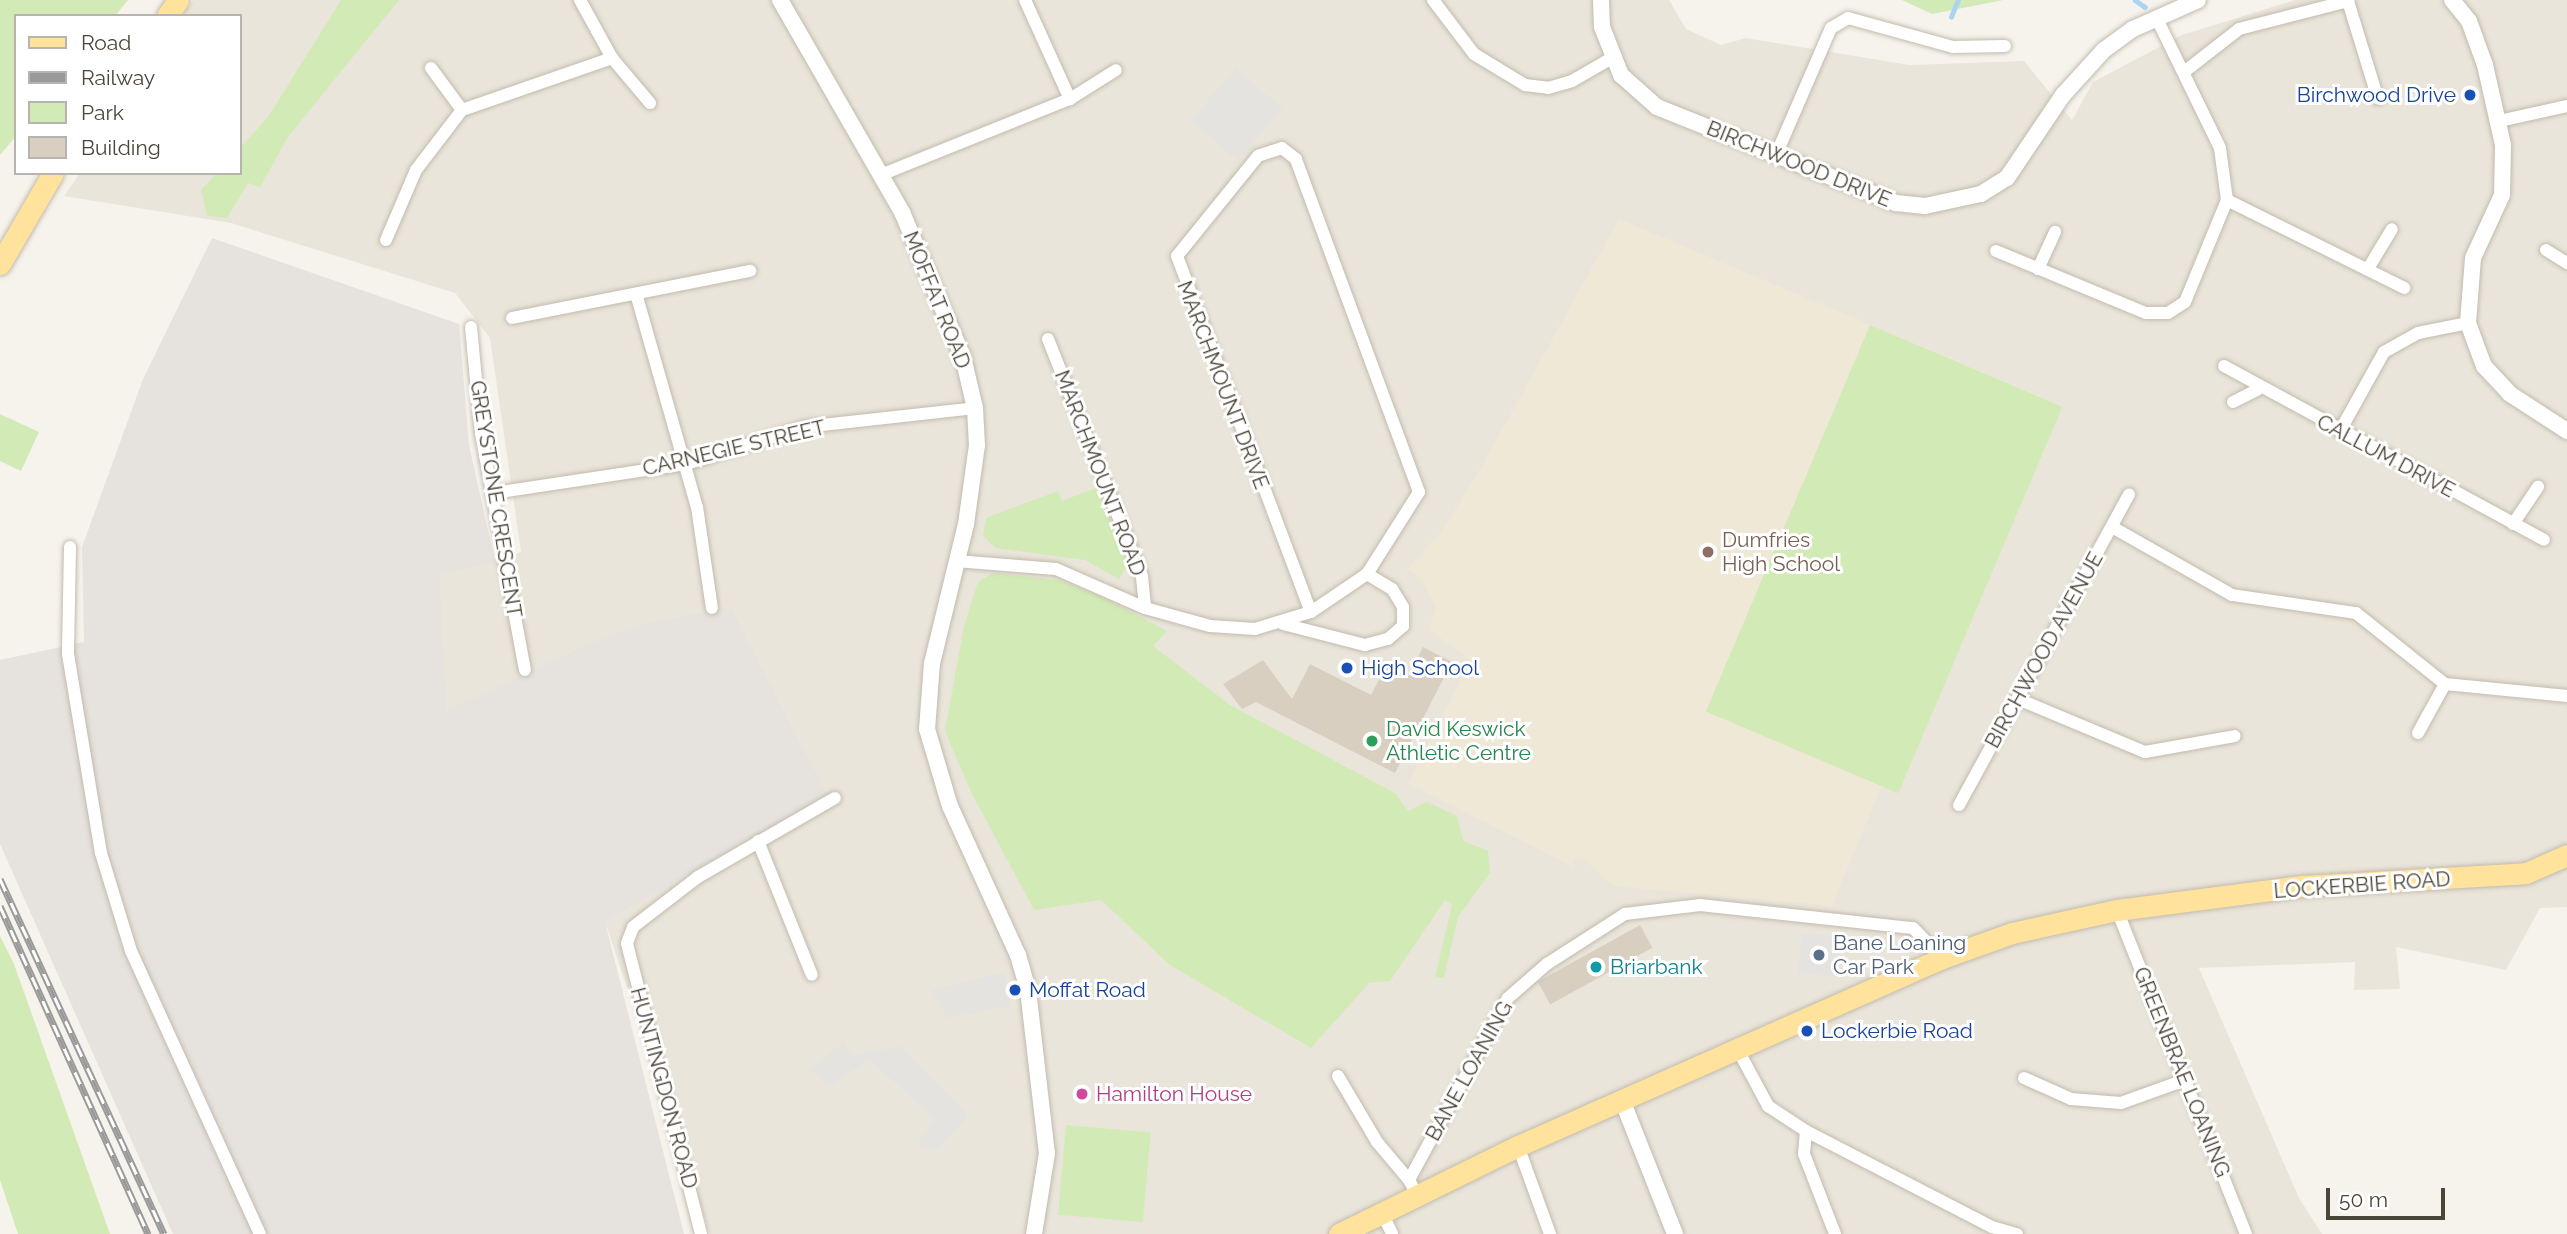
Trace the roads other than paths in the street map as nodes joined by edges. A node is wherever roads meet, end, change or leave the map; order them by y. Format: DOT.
graph roads {
  1 [pos="580,0"];
  2 [pos="780,0"];
  3 [pos="1025,0"];
  4 [pos="1433,0"];
  5 [pos="1601,0"];
  6 [pos="2199,0"];
  7 [pos="2452,0"];
  8 [pos="2156,17"];
  9 [pos="2004,46"];
  10 [pos="612,58"];
  11 [pos="1612,58"];
  12 [pos="431,68"];
  13 [pos="1116,69"];
  14 [pos="2184,72"];
  15 [pos="1070,99"];
  16 [pos="2378,100"];
  17 [pos="650,103"];
  18 [pos="2567,106"];
  19 [pos="461,110"];
  20 [pos="2499,121"];
  21 [pos="1776,155"];
  22 [pos="883,174"];
  23 [pos="53,175"];
  24 [pos="2227,200"];
  25 [pos="2392,229"];
  26 [pos="2054,232"];
  27 [pos="386,240"];
  28 [pos="2546,250"];
  29 [pos="1996,251"];
  30 [pos="2567,263"];
  31 [pos="0,264"];
  32 [pos="2369,267"];
  33 [pos="2038,269"];
  34 [pos="750,271"];
  35 [pos="2404,288"];
  36 [pos="637,297"];
  37 [pos="512,318"];
  38 [pos="2468,323"];
  39 [pos="471,327"];
  40 [pos="1048,339"];
  41 [pos="2224,366"];
  42 [pos="2259,389"];
  43 [pos="2233,402"];
  44 [pos="975,408"];
  45 [pos="2340,431"];
  46 [pos="2567,431"];
  47 [pos="686,464"];
  48 [pos="2538,487"];
  49 [pos="494,493"];
  50 [pos="2129,495"];
  51 [pos="2513,524"];
  52 [pos="2112,527"];
  53 [pos="2544,540"];
  54 [pos="70,547"];
  55 [pos="956,561"];
  56 [pos="1367,574"];
  57 [pos="712,608"];
  58 [pos="1144,608"];
  59 [pos="1311,612"];
  60 [pos="1282,624"];
  61 [pos="525,670"];
  62 [pos="2445,684"];
  63 [pos="2567,696"];
  64 [pos="2018,699"];
  65 [pos="2418,733"];
  66 [pos="2235,736"];
  67 [pos="835,798"];
  68 [pos="1959,805"];
  69 [pos="758,841"];
  70 [pos="2567,855"];
  71 [pos="2117,911"];
  72 [pos="1942,958"];
  73 [pos="812,975"];
  74 [pos="1738,1049"];
  75 [pos="1338,1076"];
  76 [pos="2024,1079"];
  77 [pos="2182,1082"];
  78 [pos="1622,1100"];
  79 [pos="1806,1131"];
  80 [pos="1518,1146"];
  81 [pos="1412,1186"];
  82 [pos="1381,1211"];
  83 [pos="1991,1231"];
  84 [pos="260,1234"];
  85 [pos="701,1234"];
  86 [pos="1034,1234"];
  87 [pos="1339,1234"];
  88 [pos="1392,1234"];
  89 [pos="1550,1234"];
  90 [pos="1675,1234"];
  91 [pos="1835,1234"];
  92 [pos="2017,1234"];
  93 [pos="2246,1234"];
  1 -- 10 [label="street"];
  2 -- 22 [label="street, MOFFAT ROAD"];
  3 -- 15 [label="street"];
  4 -- 11 [label="street"];
  5 -- 11 [label="street, BIRCHWOOD DRIVE"];
  6 -- 8 [label="street, BIRCHWOOD DRIVE"];
  7 -- 20 [label="street"];
  8 -- 14 [label="street"];
  8 -- 21 [label="street, BIRCHWOOD DRIVE"];
  9 -- 21 [label="street"];
  10 -- 17 [label="street"];
  10 -- 19 [label="street"];
  11 -- 21 [label="street, BIRCHWOOD DRIVE"];
  12 -- 19 [label="street"];
  13 -- 15 [label="street"];
  14 -- 16 [label="street"];
  14 -- 24 [label="street"];
  15 -- 22 [label="street"];
  18 -- 20 [label="street"];
  19 -- 27 [label="street"];
  20 -- 38 [label="street"];
  22 -- 44 [label="street, MOFFAT ROAD"];
  23 -- 31 [label="main road"];
  24 -- 32 [label="street"];
  24 -- 33 [label="street"];
  25 -- 32 [label="street"];
  26 -- 33 [label="street"];
  28 -- 30 [label="street"];
  29 -- 33 [label="street"];
  32 -- 35 [label="street"];
  34 -- 36 [label="street"];
  36 -- 37 [label="street"];
  36 -- 47 [label="street"];
  38 -- 45 [label="street"];
  38 -- 46 [label="street"];
  39 -- 49 [label="street, GREYSTONE CRESCENT"];
  40 -- 58 [label="street, MARCHMOUNT ROAD"];
  41 -- 42 [label="street, CALLUM DRIVE"];
  42 -- 43 [label="street"];
  42 -- 45 [label="street, CALLUM DRIVE"];
  44 -- 47 [label="street, CARNEGIE STREET"];
  44 -- 55 [label="street, MOFFAT ROAD"];
  45 -- 51 [label="street, CALLUM DRIVE"];
  47 -- 49 [label="street, CARNEGIE STREET"];
  47 -- 57 [label="street"];
  48 -- 51 [label="street"];
  49 -- 61 [label="street, GREYSTONE CRESCENT"];
  50 -- 52 [label="street, BIRCHWOOD AVENUE"];
  51 -- 53 [label="street, CALLUM DRIVE"];
  52 -- 62 [label="street"];
  52 -- 64 [label="street, BIRCHWOOD AVENUE"];
  54 -- 84 [label="street"];
  55 -- 58 [label="street"];
  55 -- 86 [label="street, MOFFAT ROAD"];
  56 -- 59 [label="street"];
  56 -- 59 [label="street, MARCHMOUNT DRIVE"];
  56 -- 60 [label="street"];
  58 -- 60 [label="street"];
  59 -- 60 [label="street"];
  62 -- 63 [label="street"];
  62 -- 65 [label="street"];
  64 -- 66 [label="street"];
  64 -- 68 [label="street, BIRCHWOOD AVENUE"];
  67 -- 69 [label="street"];
  69 -- 73 [label="street"];
  69 -- 85 [label="street, HUNTINGDON ROAD"];
  70 -- 71 [label="main road, LOCKERBIE ROAD"];
  71 -- 72 [label="main road, LOCKERBIE ROAD"];
  71 -- 77 [label="street, GREENBRAE LOANING"];
  72 -- 74 [label="main road, LOCKERBIE ROAD"];
  72 -- 81 [label="street, BANE LOANING"];
  74 -- 78 [label="main road, LOCKERBIE ROAD"];
  74 -- 79 [label="street"];
  75 -- 81 [label="street"];
  76 -- 77 [label="street"];
  77 -- 93 [label="street, GREENBRAE LOANING"];
  78 -- 80 [label="main road, LOCKERBIE ROAD"];
  78 -- 90 [label="street"];
  79 -- 83 [label="street"];
  79 -- 91 [label="street"];
  80 -- 81 [label="main road, LOCKERBIE ROAD"];
  80 -- 89 [label="street"];
  81 -- 82 [label="main road, LOCKERBIE ROAD"];
  82 -- 87 [label="main road, LOCKERBIE ROAD"];
  82 -- 88 [label="street"];
  83 -- 92 [label="street"];
}
